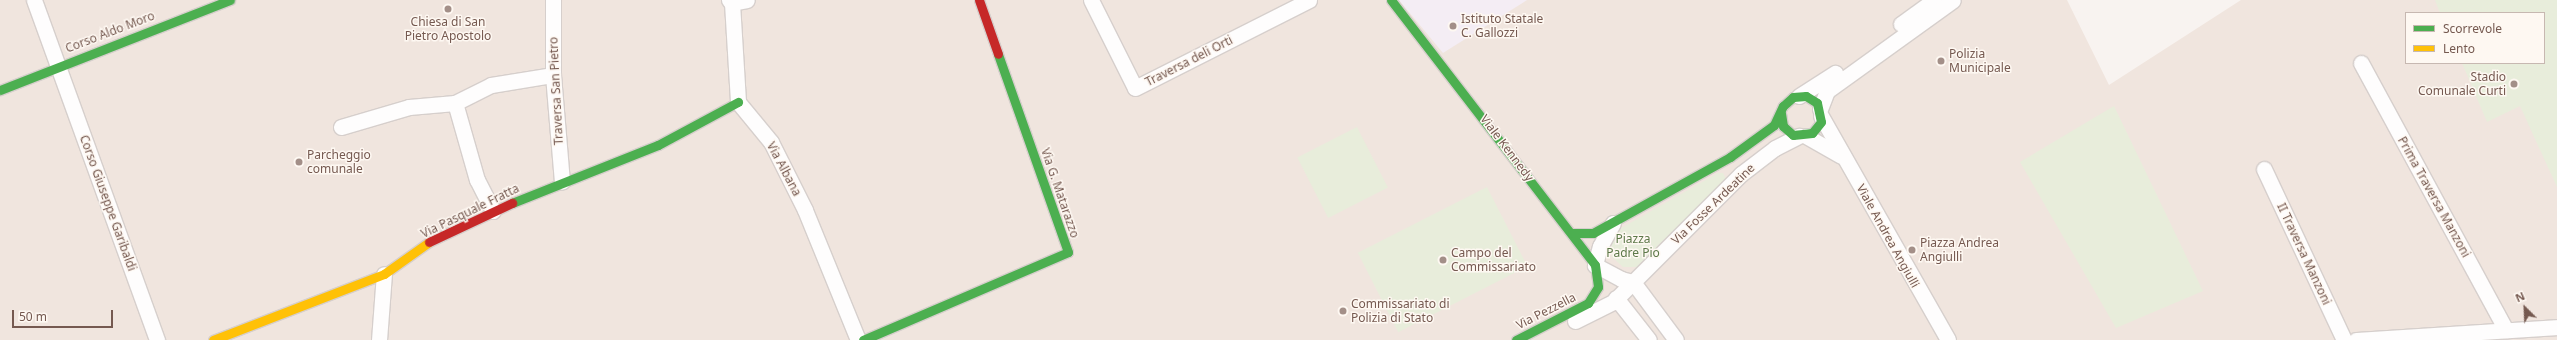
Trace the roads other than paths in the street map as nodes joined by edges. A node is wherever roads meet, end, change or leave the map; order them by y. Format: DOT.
graph roads {
  1 [pos="34,0"];
  2 [pos="230,0"];
  3 [pos="553,0"];
  4 [pos="747,0"];
  5 [pos="979,0"];
  6 [pos="1091,0"];
  7 [pos="1310,0"];
  8 [pos="1391,0"];
  9 [pos="1934,0"];
  10 [pos="1953,0"];
  11 [pos="730,2"];
  12 [pos="2361,63"];
  13 [pos="58,66"];
  14 [pos="553,75"];
  15 [pos="0,90"];
  16 [pos="1799,96"];
  17 [pos="738,102"];
  18 [pos="455,103"];
  19 [pos="1821,112"];
  20 [pos="1781,113"];
  21 [pos="341,127"];
  22 [pos="1803,136"];
  23 [pos="1841,156"];
  24 [pos="1730,157"];
  25 [pos="2264,169"];
  26 [pos="1740,174"];
  27 [pos="562,182"];
  28 [pos="493,211"];
  29 [pos="1614,221"];
  30 [pos="1572,233"];
  31 [pos="1595,265"];
  32 [pos="384,274"];
  33 [pos="1634,282"];
  34 [pos="1616,298"];
  35 [pos="1588,304"];
  36 [pos="1934,316"];
  37 [pos="2557,327"];
  38 [pos="2506,330"];
  39 [pos="158,340"];
  40 [pos="213,340"];
  41 [pos="378,340"];
  42 [pos="858,340"];
  43 [pos="863,340"];
  44 [pos="1516,340"];
  45 [pos="1537,340"];
  46 [pos="1650,340"];
  47 [pos="1676,340"];
  48 [pos="1934,340"];
  49 [pos="1948,340"];
  50 [pos="2344,340"];
  51 [pos="2356,340"];
  1 -- 13 [label="street, Corso Giuseppe Garibaldi"];
  2 -- 13 [label="street, Corso Aldo Moro"];
  3 -- 14 [label="street, Traversa San Pietro"];
  4 -- 11 [label="street"];
  5 -- 43 [label="street, Via G. Matarazzo"];
  6 -- 7 [label="street, Traversa deli Orti"];
  8 -- 30 [label="street, Viale Kennedy"];
  9 -- 16 [label="street, Via Fosse Ardeatine"];
  10 -- 19 [label="street, Via Fosse Ardeatine"];
  11 -- 17 [label="street"];
  12 -- 38 [label="street, Prima Traversa Manzoni"];
  13 -- 15 [label="street, Corso Aldo Moro"];
  13 -- 39 [label="street, Corso Giuseppe Garibaldi"];
  14 -- 18 [label="street"];
  14 -- 27 [label="street, Traversa San Pietro"];
  16 -- 19 [label="street"];
  16 -- 20 [label="street, Via Fosse Ardeatine"];
  17 -- 27 [label="street, Via Pasquale Fratta"];
  17 -- 42 [label="street, Via Albana"];
  18 -- 21 [label="street"];
  18 -- 28 [label="street"];
  19 -- 22 [label="street, Via Fosse Ardeatine"];
  19 -- 23 [label="street, Viale Andrea Angiulli"];
  20 -- 22 [label="street"];
  20 -- 24 [label="street, Via Fosse Ardeatine"];
  22 -- 23 [label="street"];
  22 -- 26 [label="street, Via Fosse Ardeatine"];
  23 -- 36 [label="street, Viale Andrea Angiulli"];
  24 -- 26 [label="street"];
  24 -- 29 [label="street"];
  25 -- 50 [label="street, II Traversa Manzoni"];
  26 -- 33 [label="street, Via Fosse Ardeatine"];
  27 -- 28 [label="street, Via Pasquale Fratta"];
  28 -- 32 [label="street, Via Pasquale Fratta"];
  29 -- 30 [label="street"];
  29 -- 31 [label="street"];
  30 -- 31 [label="street, Viale Kennedy"];
  31 -- 33 [label="street"];
  31 -- 35 [label="street, Viale Kennedy"];
  32 -- 40 [label="street, Via Pasquale Fratta"];
  32 -- 41 [label="street"];
  33 -- 34 [label="street, Via Fosse Ardeatine"];
  33 -- 47 [label="street"];
  34 -- 45 [label="street, Via Fosse Ardeatine"];
  34 -- 46 [label="street"];
  35 -- 44 [label="street, Via Pezzella"];
  36 -- 48 [label="street"];
  36 -- 49 [label="street, Viale Andrea Angiulli"];
  37 -- 38 [label="street"];
  38 -- 51 [label="street"];
}
